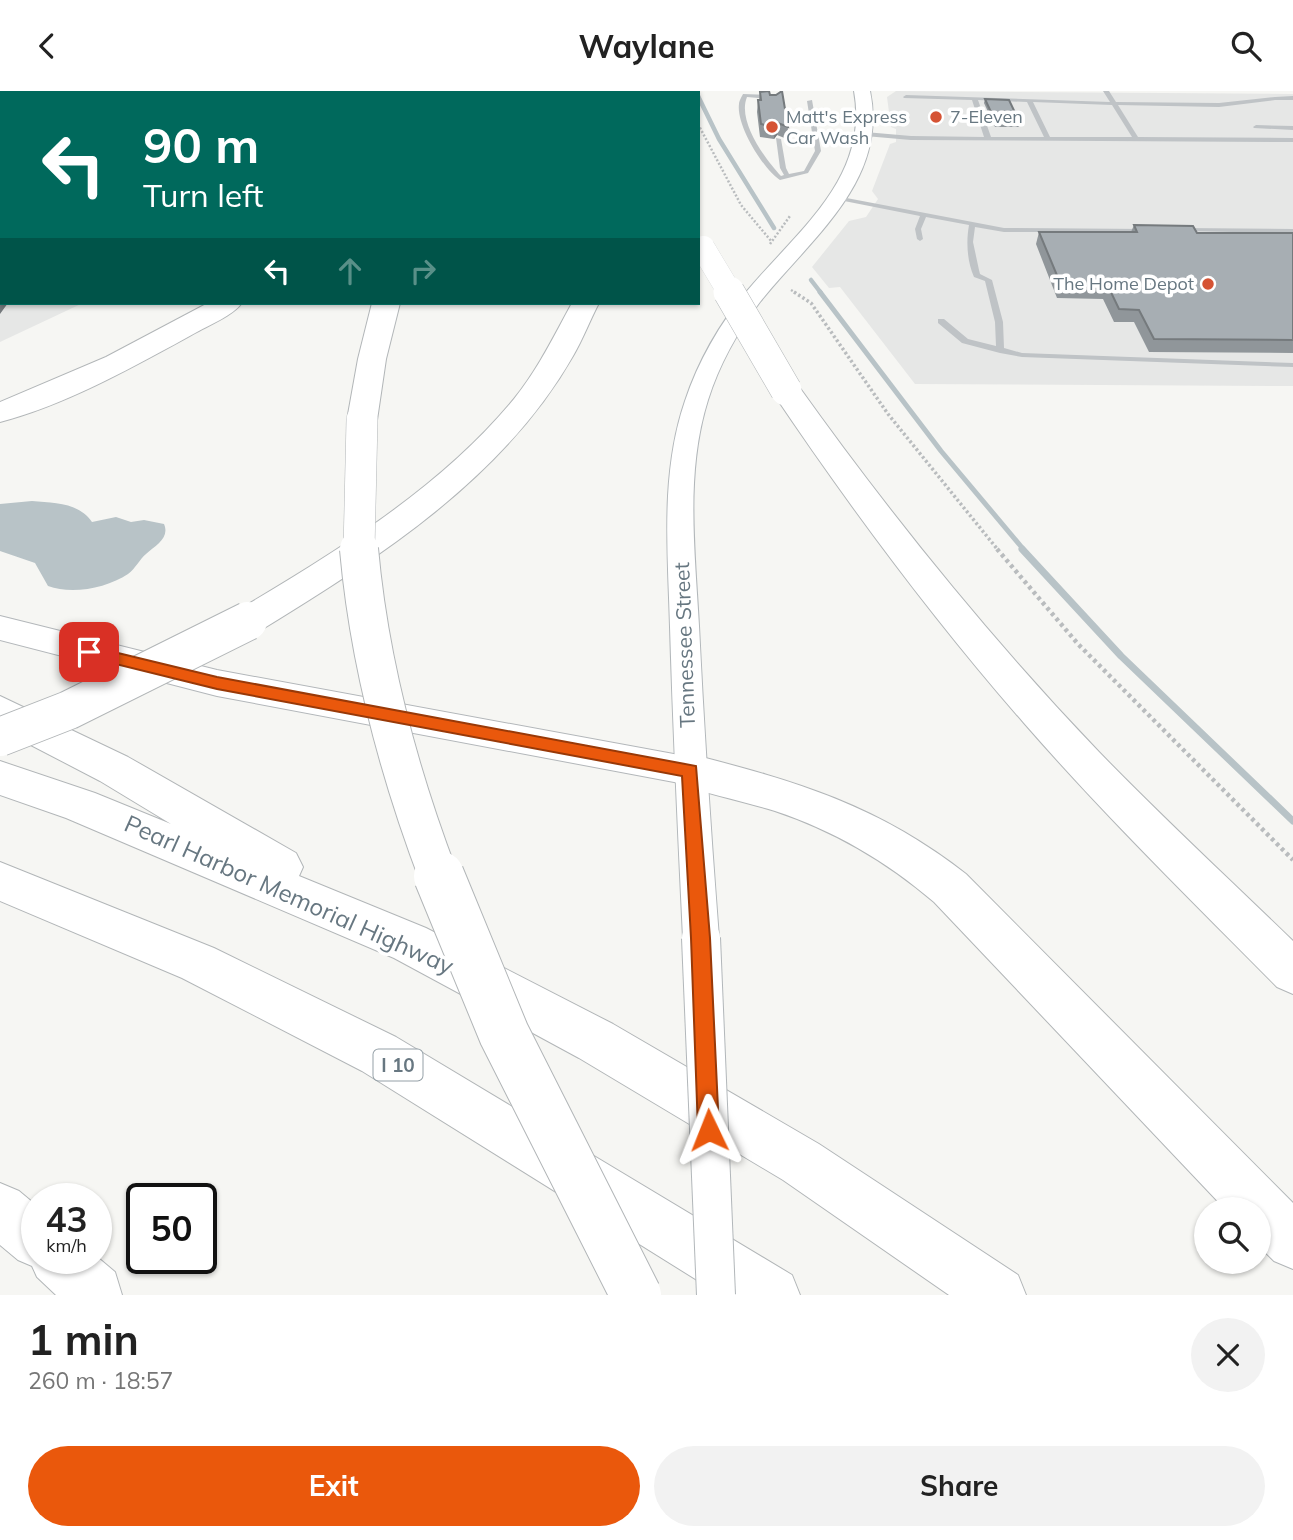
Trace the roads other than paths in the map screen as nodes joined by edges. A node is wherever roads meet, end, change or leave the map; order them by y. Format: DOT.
graph roads {
  1 [pos="862,91"];
  2 [pos="1107,91"];
  3 [pos="906,97"];
  4 [pos="974,98"];
  5 [pos="1293,98"];
  6 [pos="810,101"];
  7 [pos="1029,101"];
  8 [pos="773,104"];
  9 [pos="1115,105"];
  10 [pos="1256,127"];
  11 [pos="1293,128"];
  12 [pos="865,134"];
  13 [pos="988,138"];
  14 [pos="778,139"];
  15 [pos="1048,139"];
  16 [pos="1136,139"];
  17 [pos="1293,140"];
  18 [pos="789,177"];
  19 [pos="836,198"];
  20 [pos="923,216"];
  21 [pos="972,226"];
  22 [pos="1156,230"];
  23 [pos="1168,230"];
  24 [pos="1293,232"];
  25 [pos="920,239"];
  26 [pos="701,243"];
  27 [pos="225,305"];
  28 [pos="386,305"];
  29 [pos="584,305"];
  30 [pos="941,321"];
  31 [pos="1000,351"];
  32 [pos="1293,365"];
  33 [pos="0,413"];
  34 [pos="0,628"];
  35 [pos="0,711"];
  36 [pos="0,737"];
  37 [pos="690,771"];
  38 [pos="0,778"];
  39 [pos="0,881"];
  40 [pos="410,943"];
  41 [pos="1293,972"];
  42 [pos="0,1210"];
  43 [pos="0,1226"];
  44 [pos="21,1228"];
  45 [pos="21,1240"];
  46 [pos="1293,1242"];
  47 [pos="636,1295"];
  48 [pos="716,1295"];
  49 [pos="772,1295"];
  50 [pos="999,1295"];
  1 -- 12 [label="main road, Tennessee Street"];
  2 -- 9 [label="lane"];
  3 -- 4 [label="lane"];
  4 -- 7 [label="lane"];
  4 -- 13 [label="lane"];
  5 -- 9 [label="lane"];
  6 -- 18 [label="lane"];
  7 -- 9 [label="lane"];
  7 -- 15 [label="lane"];
  8 -- 18 [label="lane"];
  9 -- 16 [label="lane"];
  10 -- 11 [label="lane"];
  12 -- 13 [label="lane"];
  12 -- 19 [label="main road, Tennessee Street"];
  13 -- 15 [label="lane"];
  14 -- 18 [label="lane"];
  15 -- 16 [label="lane"];
  16 -- 17 [label="lane"];
  19 -- 20 [label="lane"];
  19 -- 37 [label="main road, Tennessee Street"];
  20 -- 21 [label="lane"];
  20 -- 25 [label="lane"];
  21 -- 22 [label="lane"];
  21 -- 31 [label="lane"];
  23 -- 24 [label="lane"];
  26 -- 41 [label="highway, bridge"];
  27 -- 33 [label="highway"];
  28 -- 47 [label="highway, bridge"];
  29 -- 36 [label="highway, bridge"];
  30 -- 31 [label="lane"];
  31 -- 32 [label="lane"];
  34 -- 37 [label="main road"];
  35 -- 40 [label="highway"];
  37 -- 46 [label="highway"];
  37 -- 48 [label="main road, Tennessee Street, bridge"];
  38 -- 40 [label="highway, Pearl Harbor Memorial Highway"];
  39 -- 49 [label="highway, I 10"];
  40 -- 50 [label="highway, Pearl Harbor Memorial Highway"];
  42 -- 44 [label="highway"];
  43 -- 45 [label="main road"];
}
